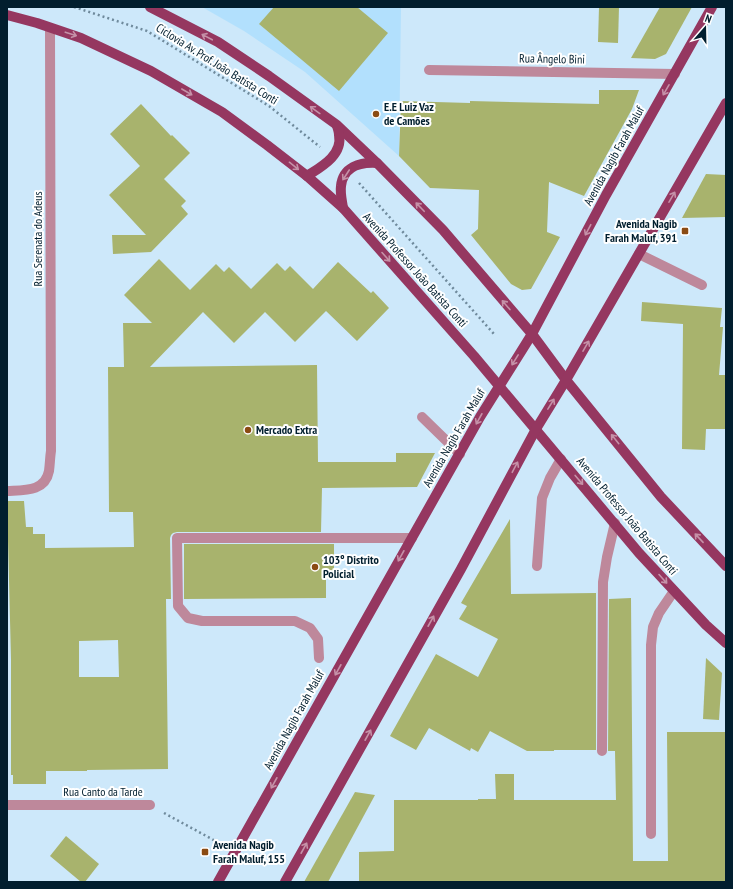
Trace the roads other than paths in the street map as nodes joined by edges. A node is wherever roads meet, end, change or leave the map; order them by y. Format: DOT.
graph roads {
  1 [pos="151,7"];
  2 [pos="712,7"];
  3 [pos="7,15"];
  4 [pos="50,28"];
  5 [pos="429,70"];
  6 [pos="675,74"];
  7 [pos="726,103"];
  8 [pos="336,125"];
  9 [pos="377,163"];
  10 [pos="307,176"];
  11 [pos="343,208"];
  12 [pos="639,254"];
  13 [pos="702,285"];
  14 [pos="532,334"];
  15 [pos="566,380"];
  16 [pos="499,386"];
  17 [pos="422,417"];
  18 [pos="536,429"];
  19 [pos="460,454"];
  20 [pos="561,459"];
  21 [pos="7,491"];
  22 [pos="614,523"];
  23 [pos="412,538"];
  24 [pos="537,566"];
  25 [pos="726,566"];
  26 [pos="674,591"];
  27 [pos="726,643"];
  28 [pos="319,658"];
  29 [pos="602,751"];
  30 [pos="7,805"];
  31 [pos="150,805"];
  32 [pos="651,834"];
  33 [pos="218,882"];
  34 [pos="285,882"];
  8 -- 1 [label="main road, one-way"];
  2 -- 6 [label="main road, Avenida Nagib Farah Maluf"];
  3 -- 4 [label="main road, Avenida Professor João Batista Conti"];
  4 -- 10 [label="main road, Avenida Professor João Batista Conti, one-way"];
  4 -- 21 [label="street, Rua Serenata do Adeus"];
  5 -- 6 [label="street, Rua Ângelo Bini"];
  6 -- 14 [label="main road, Avenida Nagib Farah Maluf, one-way"];
  12 -- 7 [label="main road, one-way"];
  8 -- 9 [label="main road"];
  8 -- 10 [label="main road"];
  9 -- 11 [label="main road, one-way"];
  14 -- 9 [label="main road, one-way"];
  10 -- 11 [label="main road, Avenida Professor João Batista Conti"];
  11 -- 16 [label="main road, Avenida Professor João Batista Conti, one-way"];
  12 -- 13 [label="street"];
  15 -- 12 [label="main road, one-way"];
  14 -- 15 [label="main road"];
  14 -- 16 [label="main road, Avenida Nagib Farah Maluf, one-way"];
  18 -- 15 [label="main road, one-way"];
  25 -- 15 [label="main road, one-way"];
  16 -- 18 [label="main road, Avenida Professor João Batista Conti"];
  16 -- 19 [label="main road, Avenida Nagib Farah Maluf, one-way"];
  17 -- 19 [label="street"];
  18 -- 20 [label="main road, Avenida Professor João Batista Conti"];
  34 -- 18 [label="main road, one-way"];
  19 -- 23 [label="main road, Avenida Nagib Farah Maluf"];
  20 -- 22 [label="main road, Avenida Professor João Batista Conti, one-way"];
  20 -- 24 [label="street"];
  22 -- 26 [label="main road, Avenida Professor João Batista Conti, one-way"];
  22 -- 29 [label="street"];
  23 -- 28 [label="street"];
  23 -- 33 [label="main road, Avenida Nagib Farah Maluf, one-way"];
  26 -- 27 [label="main road, Avenida Professor João Batista Conti"];
  26 -- 32 [label="street"];
  30 -- 31 [label="street, Rua Canto da Tarde"];
}
